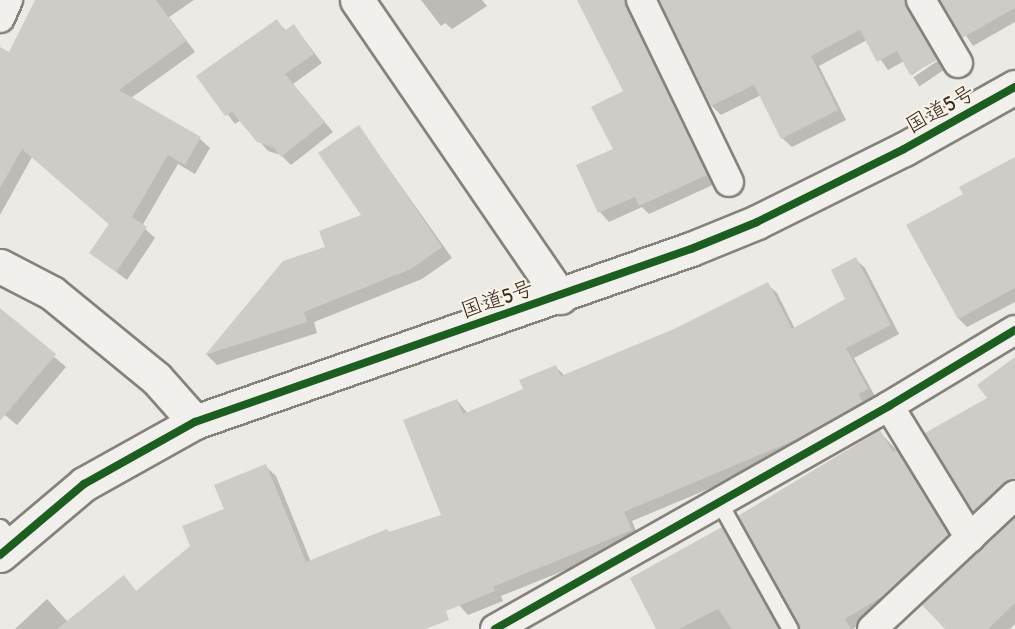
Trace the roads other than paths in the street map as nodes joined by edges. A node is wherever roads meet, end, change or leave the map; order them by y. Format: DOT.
graph roads {
  1 [pos="8,0"];
  2 [pos="357,0"];
  3 [pos="641,0"];
  4 [pos="921,0"];
  5 [pos="0,18"];
  6 [pos="958,63"];
  7 [pos="1015,87"];
  8 [pos="729,182"];
  9 [pos="0,266"];
  10 [pos="560,297"];
  11 [pos="1015,330"];
  12 [pos="889,406"];
  13 [pos="195,422"];
  14 [pos="1015,495"];
  15 [pos="719,502"];
  16 [pos="970,538"];
  17 [pos="5,542"];
  18 [pos="495,629"];
  19 [pos="790,629"];
  20 [pos="872,629"];
  1 -- 5 [label="street"];
  2 -- 10 [label="main road"];
  3 -- 8 [label="street"];
  4 -- 6 [label="street"];
  7 -- 10 [label="main road, 国道5号"];
  9 -- 13 [label="main road"];
  10 -- 13 [label="main road, 国道5号"];
  11 -- 12 [label="street"];
  12 -- 15 [label="street"];
  12 -- 16 [label="street"];
  13 -- 17 [label="main road, 国道5号"];
  14 -- 16 [label="street"];
  15 -- 18 [label="street"];
  15 -- 19 [label="lane"];
  16 -- 20 [label="street"];
}
